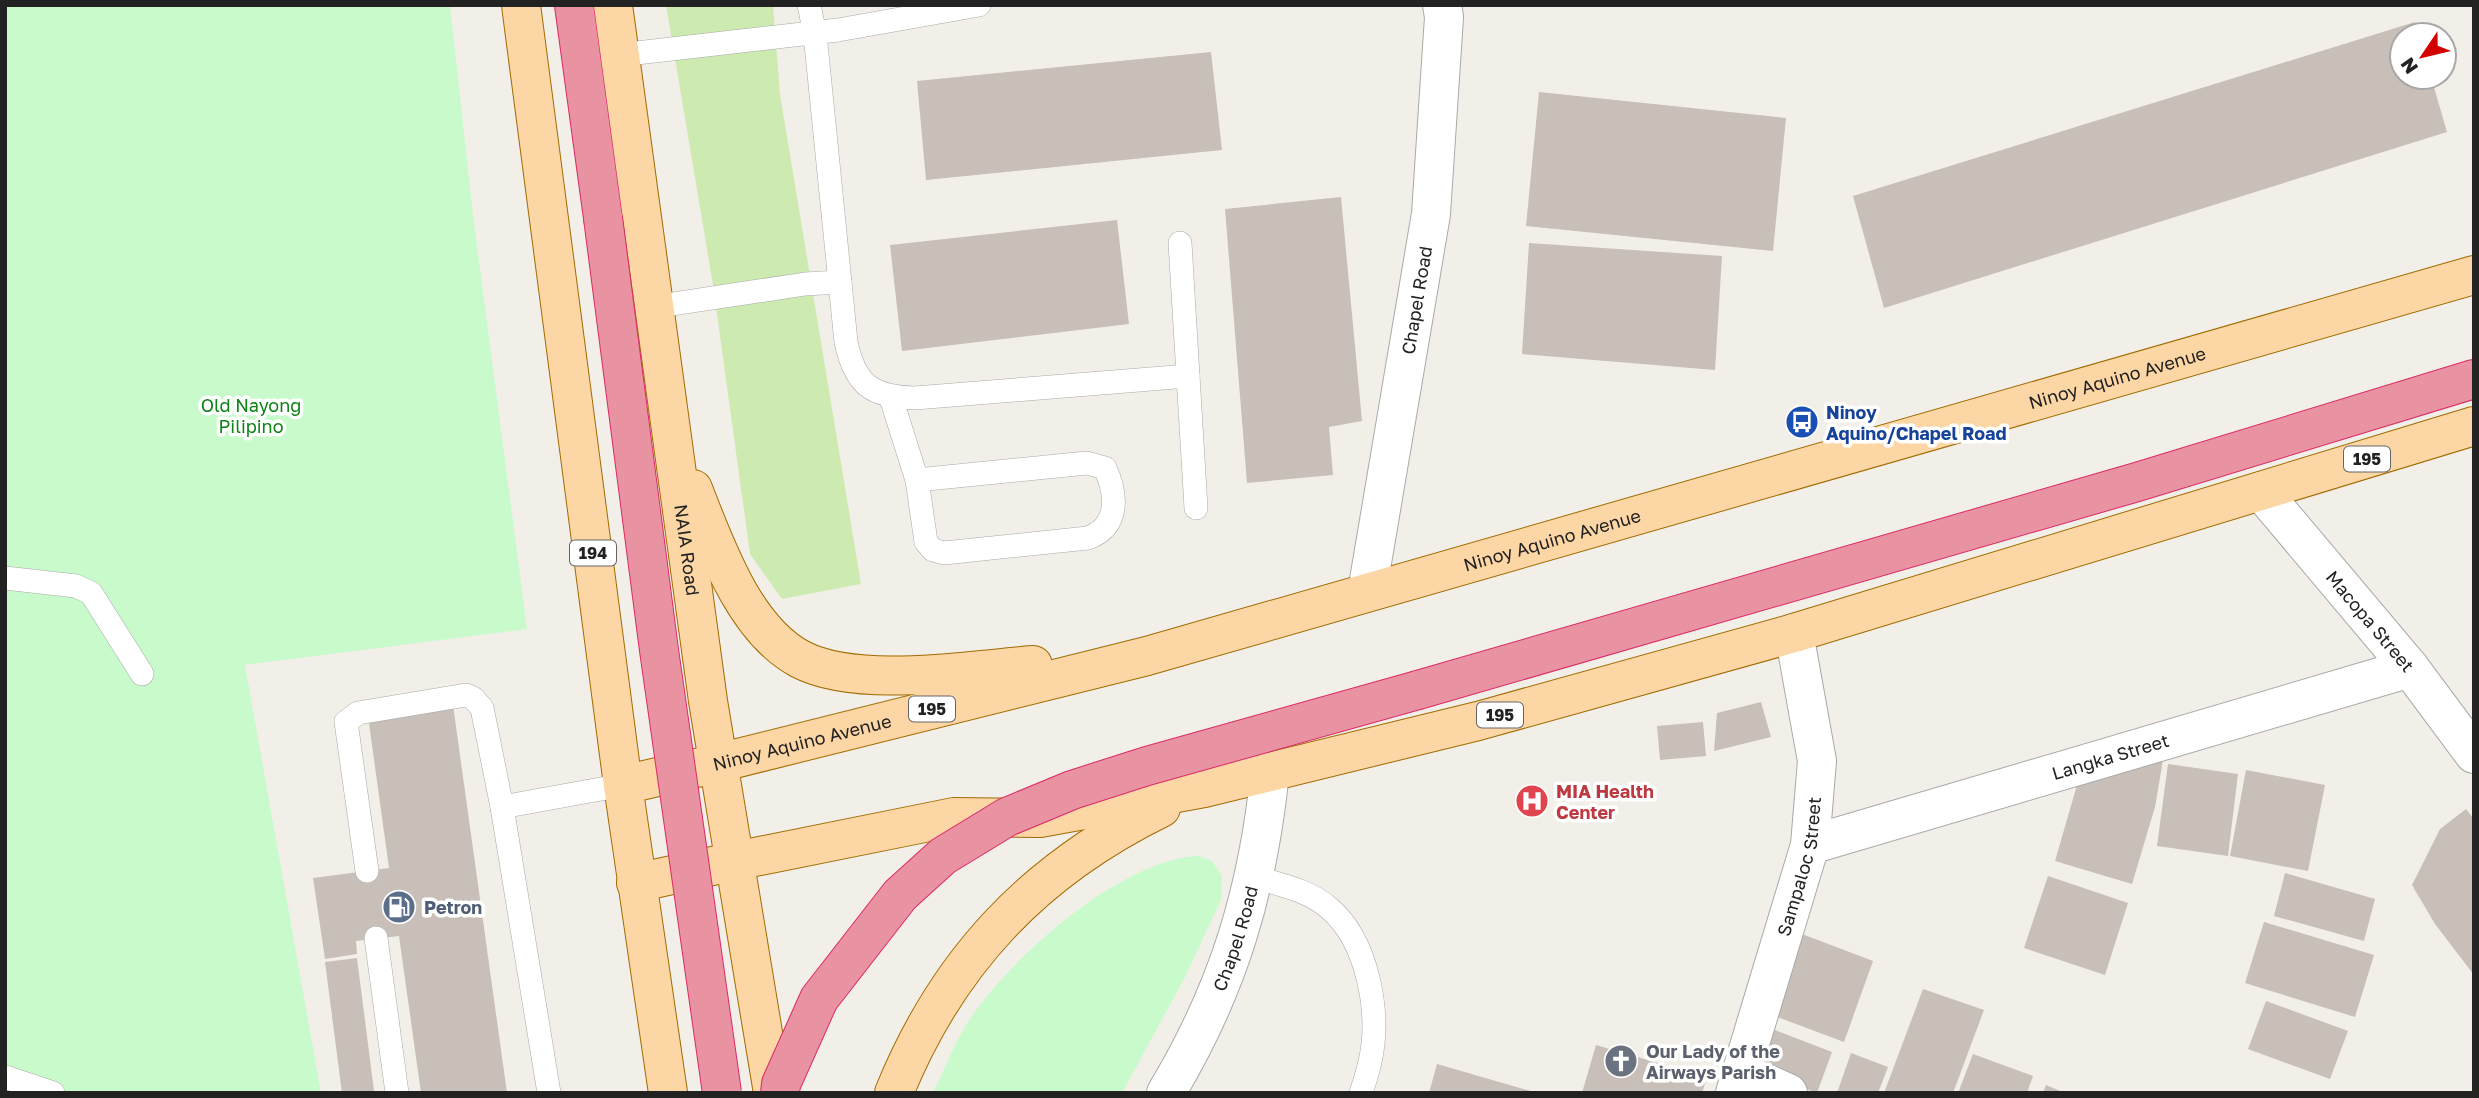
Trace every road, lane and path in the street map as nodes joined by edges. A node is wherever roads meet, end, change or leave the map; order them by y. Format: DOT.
graph roads {
  1 [pos="522,5"];
  2 [pos="574,5"];
  3 [pos="613,5"];
  4 [pos="809,5"];
  5 [pos="979,5"];
  6 [pos="1442,5"];
  7 [pos="815,34"];
  8 [pos="619,55"];
  9 [pos="1180,243"];
  10 [pos="2474,275"];
  11 [pos="840,282"];
  12 [pos="653,307"];
  13 [pos="2474,368"];
  14 [pos="1188,376"];
  15 [pos="2474,379"];
  16 [pos="2433,390"];
  17 [pos="891,398"];
  18 [pos="2474,426"];
  19 [pos="671,433"];
  20 [pos="917,480"];
  21 [pos="2261,491"];
  22 [pos="1196,508"];
  23 [pos="5,578"];
  24 [pos="1367,592"];
  25 [pos="1794,634"];
  26 [pos="1147,656"];
  27 [pos="2410,668"];
  28 [pos="142,674"];
  29 [pos="2474,754"];
  30 [pos="718,763"];
  31 [pos="1270,772"];
  32 [pos="623,785"];
  33 [pos="1204,788"];
  34 [pos="502,807"];
  35 [pos="954,817"];
  36 [pos="1810,845"];
  37 [pos="735,861"];
  38 [pos="367,871"];
  39 [pos="1255,877"];
  40 [pos="636,883"];
  41 [pos="376,938"];
  42 [pos="5,1077"];
  43 [pos="1739,1083"];
  44 [pos="53,1093"];
  45 [pos="397,1093"];
  46 [pos="549,1093"];
  47 [pos="668,1093"];
  48 [pos="722,1093"];
  49 [pos="773,1093"];
  50 [pos="780,1093"];
  51 [pos="793,1093"];
  52 [pos="894,1093"];
  53 [pos="1166,1093"];
  54 [pos="1362,1093"];
  55 [pos="1788,1093"];
  1 -- 32 [label="main road, 194"];
  2 -- 48 [label="highway, bridge"];
  3 -- 8 [label="main road, NAIA Road"];
  4 -- 7 [label="lane"];
  5 -- 7 [label="lane"];
  6 -- 24 [label="street, Chapel Road"];
  7 -- 8 [label="lane"];
  7 -- 11 [label="lane"];
  8 -- 12 [label="main road, NAIA Road"];
  9 -- 14 [label="lane"];
  10 -- 24 [label="main road, Ninoy Aquino Avenue / 195"];
  11 -- 12 [label="lane"];
  11 -- 17 [label="lane"];
  12 -- 19 [label="main road, NAIA Road"];
  13 -- 16 [label="highway"];
  14 -- 17 [label="lane"];
  14 -- 22 [label="lane"];
  15 -- 16 [label="highway"];
  16 -- 50 [label="highway, bridge"];
  17 -- 20 [label="lane"];
  18 -- 21 [label="main road, 195"];
  19 -- 26 [label="main road"];
  19 -- 30 [label="main road, NAIA Road"];
  20 -- 20 [label="lane"];
  21 -- 25 [label="main road, 195"];
  21 -- 27 [label="street, Macopa Street"];
  23 -- 28 [label="lane"];
  24 -- 26 [label="main road, Ninoy Aquino Avenue / 195"];
  25 -- 31 [label="main road, 195"];
  25 -- 36 [label="street, Sampaloc Street"];
  26 -- 30 [label="main road, Ninoy Aquino Avenue / 195"];
  27 -- 29 [label="street, Macopa Street"];
  27 -- 36 [label="street, Langka Street"];
  30 -- 32 [label="main road, Ninoy Aquino Avenue / 195"];
  30 -- 37 [label="main road, NAIA Road"];
  31 -- 33 [label="main road, 195"];
  31 -- 39 [label="street, Chapel Road"];
  32 -- 34 [label="lane"];
  32 -- 40 [label="main road, 194"];
  33 -- 35 [label="main road, 195"];
  33 -- 52 [label="main road"];
  34 -- 38 [label="lane"];
  34 -- 46 [label="lane"];
  35 -- 37 [label="main road, 195"];
  35 -- 51 [label="main road"];
  36 -- 43 [label="street, Sampaloc Street"];
  37 -- 40 [label="main road, 195"];
  37 -- 49 [label="main road, NAIA Road"];
  39 -- 53 [label="street, Chapel Road"];
  39 -- 54 [label="lane"];
  40 -- 47 [label="main road, 194"];
  41 -- 45 [label="lane"];
  42 -- 44 [label="lane"];
  43 -- 55 [label="street"];
}
